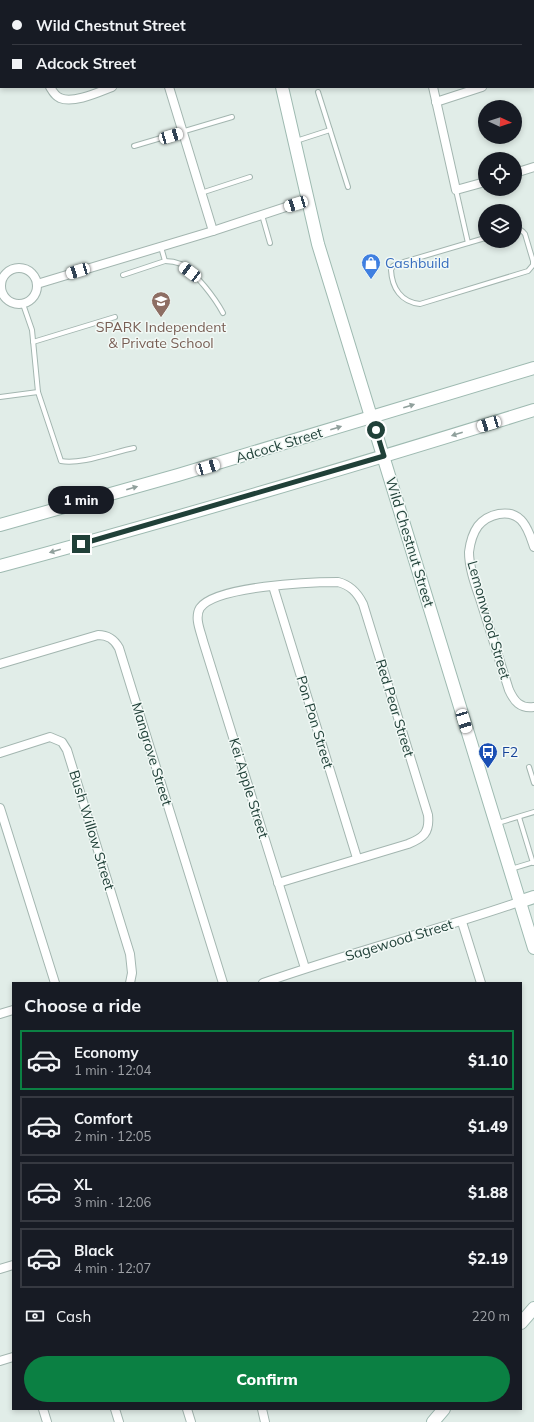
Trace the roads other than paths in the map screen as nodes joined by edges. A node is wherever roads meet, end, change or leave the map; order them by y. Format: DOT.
graph roads {
  1 [pos="51,88"];
  2 [pos="109,88"];
  3 [pos="169,88"];
  4 [pos="282,88"];
  5 [pos="433,88"];
  6 [pos="479,88"];
  7 [pos="318,92"];
  8 [pos="436,102"];
  9 [pos="232,117"];
  10 [pos="330,130"];
  11 [pos="183,132"];
  12 [pos="295,142"];
  13 [pos="134,146"];
  14 [pos="534,167"];
  15 [pos="522,171"];
  16 [pos="250,177"];
  17 [pos="478,184"];
  18 [pos="348,187"];
  19 [pos="456,190"];
  20 [pos="201,192"];
  21 [pos="307,200"];
  22 [pos="262,214"];
  23 [pos="213,231"];
  24 [pos="522,232"];
  25 [pos="478,240"];
  26 [pos="468,242"];
  27 [pos="270,243"];
  28 [pos="161,246"];
  29 [pos="166,261"];
  30 [pos="123,275"];
  31 [pos="37,284"];
  32 [pos="0,286"];
  33 [pos="23,304"];
  34 [pos="223,313"];
  35 [pos="115,317"];
  36 [pos="33,342"];
  37 [pos="534,368"];
  38 [pos="38,392"];
  39 [pos="0,397"];
  40 [pos="534,410"];
  41 [pos="372,418"];
  42 [pos="134,448"];
  43 [pos="384,456"];
  44 [pos="0,525"];
  45 [pos="534,547"];
  46 [pos="0,566"];
  47 [pos="273,586"];
  48 [pos="201,608"];
  49 [pos="0,664"];
  50 [pos="534,707"];
  51 [pos="0,753"];
  52 [pos="529,767"];
  53 [pos="534,783"];
  54 [pos="0,808"];
  55 [pos="534,812"];
  56 [pos="519,817"];
  57 [pos="496,824"];
  58 [pos="357,858"];
  59 [pos="534,862"];
  60 [pos="510,870"];
  61 [pos="278,883"];
  62 [pos="534,897"];
  63 [pos="520,902"];
  64 [pos="462,922"];
  65 [pos="534,948"];
  66 [pos="305,968"];
  67 [pos="55,982"];
  68 [pos="130,982"];
  69 [pos="223,982"];
  70 [pos="266,982"];
  71 [pos="481,982"];
  72 [pos="12,1010"];
  73 [pos="0,1014"];
  74 [pos="12,1265"];
  75 [pos="0,1269"];
  76 [pos="534,1308"];
  77 [pos="522,1322"];
  78 [pos="12,1357"];
  79 [pos="0,1361"];
  80 [pos="43,1410"];
  81 [pos="115,1410"];
  82 [pos="187,1410"];
  83 [pos="262,1410"];
  84 [pos="443,1410"];
  85 [pos="47,1422"];
  86 [pos="119,1422"];
  87 [pos="191,1422"];
  88 [pos="265,1422"];
  89 [pos="433,1422"];
  1 -- 2 [label="street"];
  3 -- 11 [label="street"];
  4 -- 12 [label="main road, Wild Chestnut Street"];
  5 -- 8 [label="street"];
  6 -- 8 [label="street"];
  7 -- 10 [label="lane"];
  8 -- 19 [label="street"];
  9 -- 11 [label="lane"];
  10 -- 12 [label="lane"];
  10 -- 18 [label="lane"];
  11 -- 13 [label="lane"];
  11 -- 20 [label="street"];
  12 -- 21 [label="main road, Wild Chestnut Street"];
  14 -- 15 [label="street"];
  16 -- 20 [label="lane"];
  17 -- 19 [label="street"];
  19 -- 26 [label="lane"];
  20 -- 23 [label="street"];
  21 -- 22 [label="street"];
  21 -- 41 [label="main road, Wild Chestnut Street"];
  22 -- 23 [label="street"];
  22 -- 27 [label="lane"];
  23 -- 28 [label="street"];
  24 -- 26 [label="lane"];
  25 -- 26 [label="lane"];
  28 -- 29 [label="lane"];
  28 -- 31 [label="street"];
  29 -- 30 [label="lane"];
  29 -- 34 [label="lane"];
  31 -- 32 [label="street"];
  31 -- 33 [label="street"];
  32 -- 33 [label="street"];
  33 -- 36 [label="lane"];
  35 -- 36 [label="lane"];
  36 -- 38 [label="lane"];
  41 -- 37 [label="main road, Adcock Street, one-way"];
  38 -- 39 [label="lane"];
  38 -- 42 [label="lane"];
  40 -- 43 [label="main road, one-way"];
  41 -- 43 [label="main road, Wild Chestnut Street"];
  44 -- 41 [label="main road, Adcock Street, one-way"];
  43 -- 46 [label="main road, one-way"];
  43 -- 57 [label="main road, Wild Chestnut Street"];
  45 -- 50 [label="street, Lemonwood Street"];
  47 -- 48 [label="street, Red Pear Street"];
  47 -- 58 [label="street, Pon Pon Street"];
  47 -- 58 [label="street, Red Pear Street"];
  48 -- 61 [label="street, Kei Apple Street"];
  49 -- 69 [label="street, Mangrove Street"];
  51 -- 68 [label="street, Bush Willow Street"];
  52 -- 53 [label="lane"];
  54 -- 67 [label="street"];
  55 -- 56 [label="lane"];
  56 -- 57 [label="lane"];
  56 -- 59 [label="lane"];
  57 -- 60 [label="main road, Wild Chestnut Street"];
  58 -- 61 [label="street, Red Pear Street"];
  59 -- 60 [label="lane"];
  60 -- 63 [label="main road, Wild Chestnut Street"];
  61 -- 66 [label="street, Kei Apple Street"];
  62 -- 63 [label="main road, Sagewood Street"];
  63 -- 64 [label="street, Sagewood Street"];
  63 -- 65 [label="main road, Wild Chestnut Street"];
  64 -- 66 [label="street, Sagewood Street"];
  64 -- 71 [label="street"];
  66 -- 70 [label="street, Sagewood Street"];
  72 -- 73 [label="street"];
  74 -- 75 [label="street"];
  76 -- 77 [label="main road"];
  78 -- 79 [label="street"];
  80 -- 85 [label="street"];
  81 -- 86 [label="street"];
  82 -- 87 [label="street"];
  83 -- 88 [label="street"];
  84 -- 89 [label="main road"];
}
